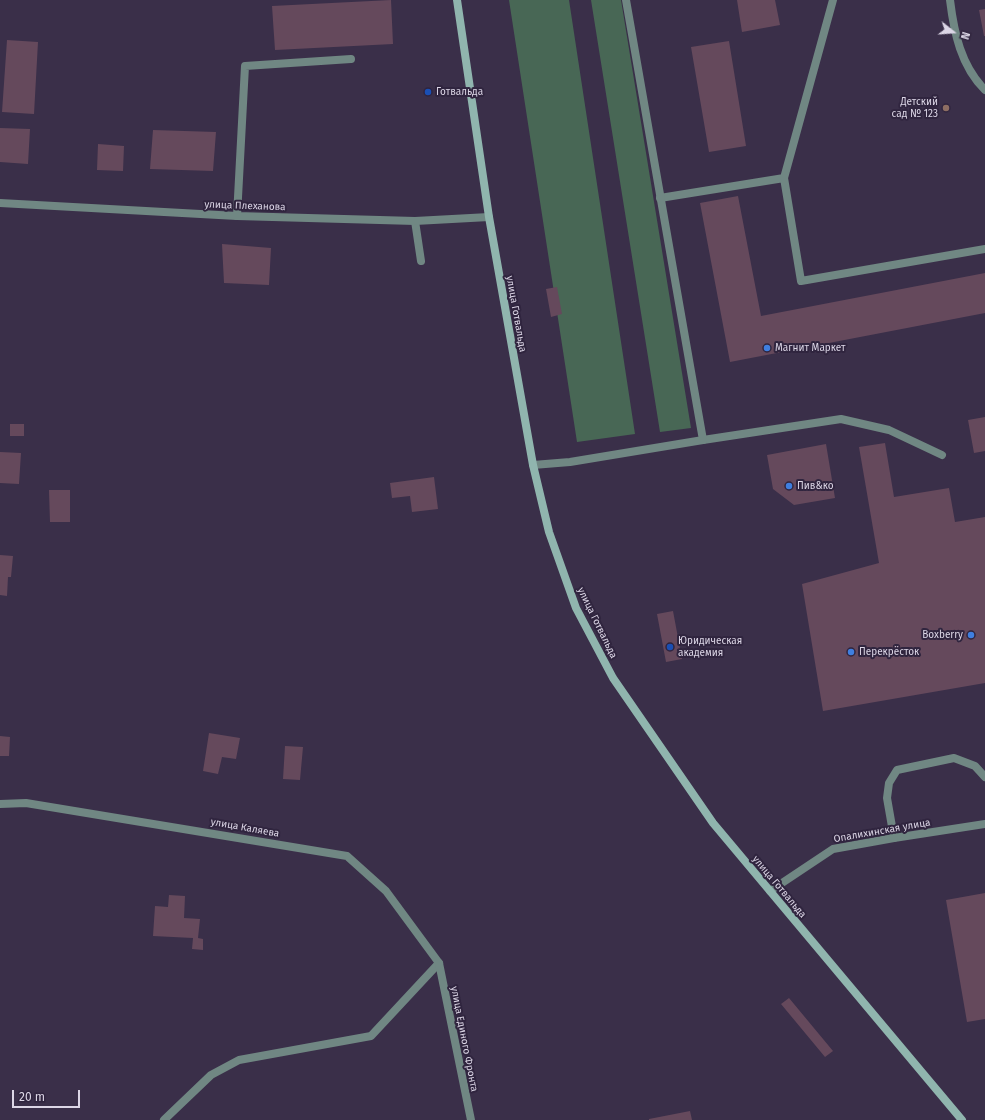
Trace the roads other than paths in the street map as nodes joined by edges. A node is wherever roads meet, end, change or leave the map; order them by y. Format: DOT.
graph roads {
  1 [pos="457,0"];
  2 [pos="626,0"];
  3 [pos="833,0"];
  4 [pos="950,0"];
  5 [pos="351,59"];
  6 [pos="985,90"];
  7 [pos="784,178"];
  8 [pos="660,198"];
  9 [pos="0,203"];
  10 [pos="237,216"];
  11 [pos="489,217"];
  12 [pos="416,221"];
  13 [pos="985,249"];
  14 [pos="421,261"];
  15 [pos="703,440"];
  16 [pos="942,455"];
  17 [pos="533,465"];
  18 [pos="985,777"];
  19 [pos="0,804"];
  20 [pos="985,824"];
  21 [pos="894,838"];
  22 [pos="770,891"];
  23 [pos="439,963"];
  24 [pos="164,1120"];
  25 [pos="471,1120"];
  26 [pos="962,1120"];
  1 -- 11 [label="main road, улица Готвальда"];
  2 -- 8 [label="street"];
  3 -- 7 [label="street"];
  4 -- 6 [label="street"];
  5 -- 10 [label="street"];
  7 -- 8 [label="street"];
  7 -- 13 [label="street"];
  8 -- 15 [label="street"];
  9 -- 10 [label="street, улица Плеханова"];
  10 -- 12 [label="street, улица Плеханова"];
  11 -- 12 [label="street, улица Плеханова"];
  11 -- 17 [label="main road, улица Готвальда"];
  12 -- 14 [label="street"];
  15 -- 16 [label="street"];
  15 -- 17 [label="street"];
  17 -- 22 [label="main road, улица Готвальда"];
  18 -- 21 [label="street"];
  19 -- 23 [label="street, улица Каляева"];
  20 -- 21 [label="street, Опалихинская улица"];
  21 -- 22 [label="street, Опалихинская улица"];
  22 -- 26 [label="main road, улица Готвальда"];
  23 -- 24 [label="street"];
  23 -- 25 [label="street, улица Единого Фронта"];
}
